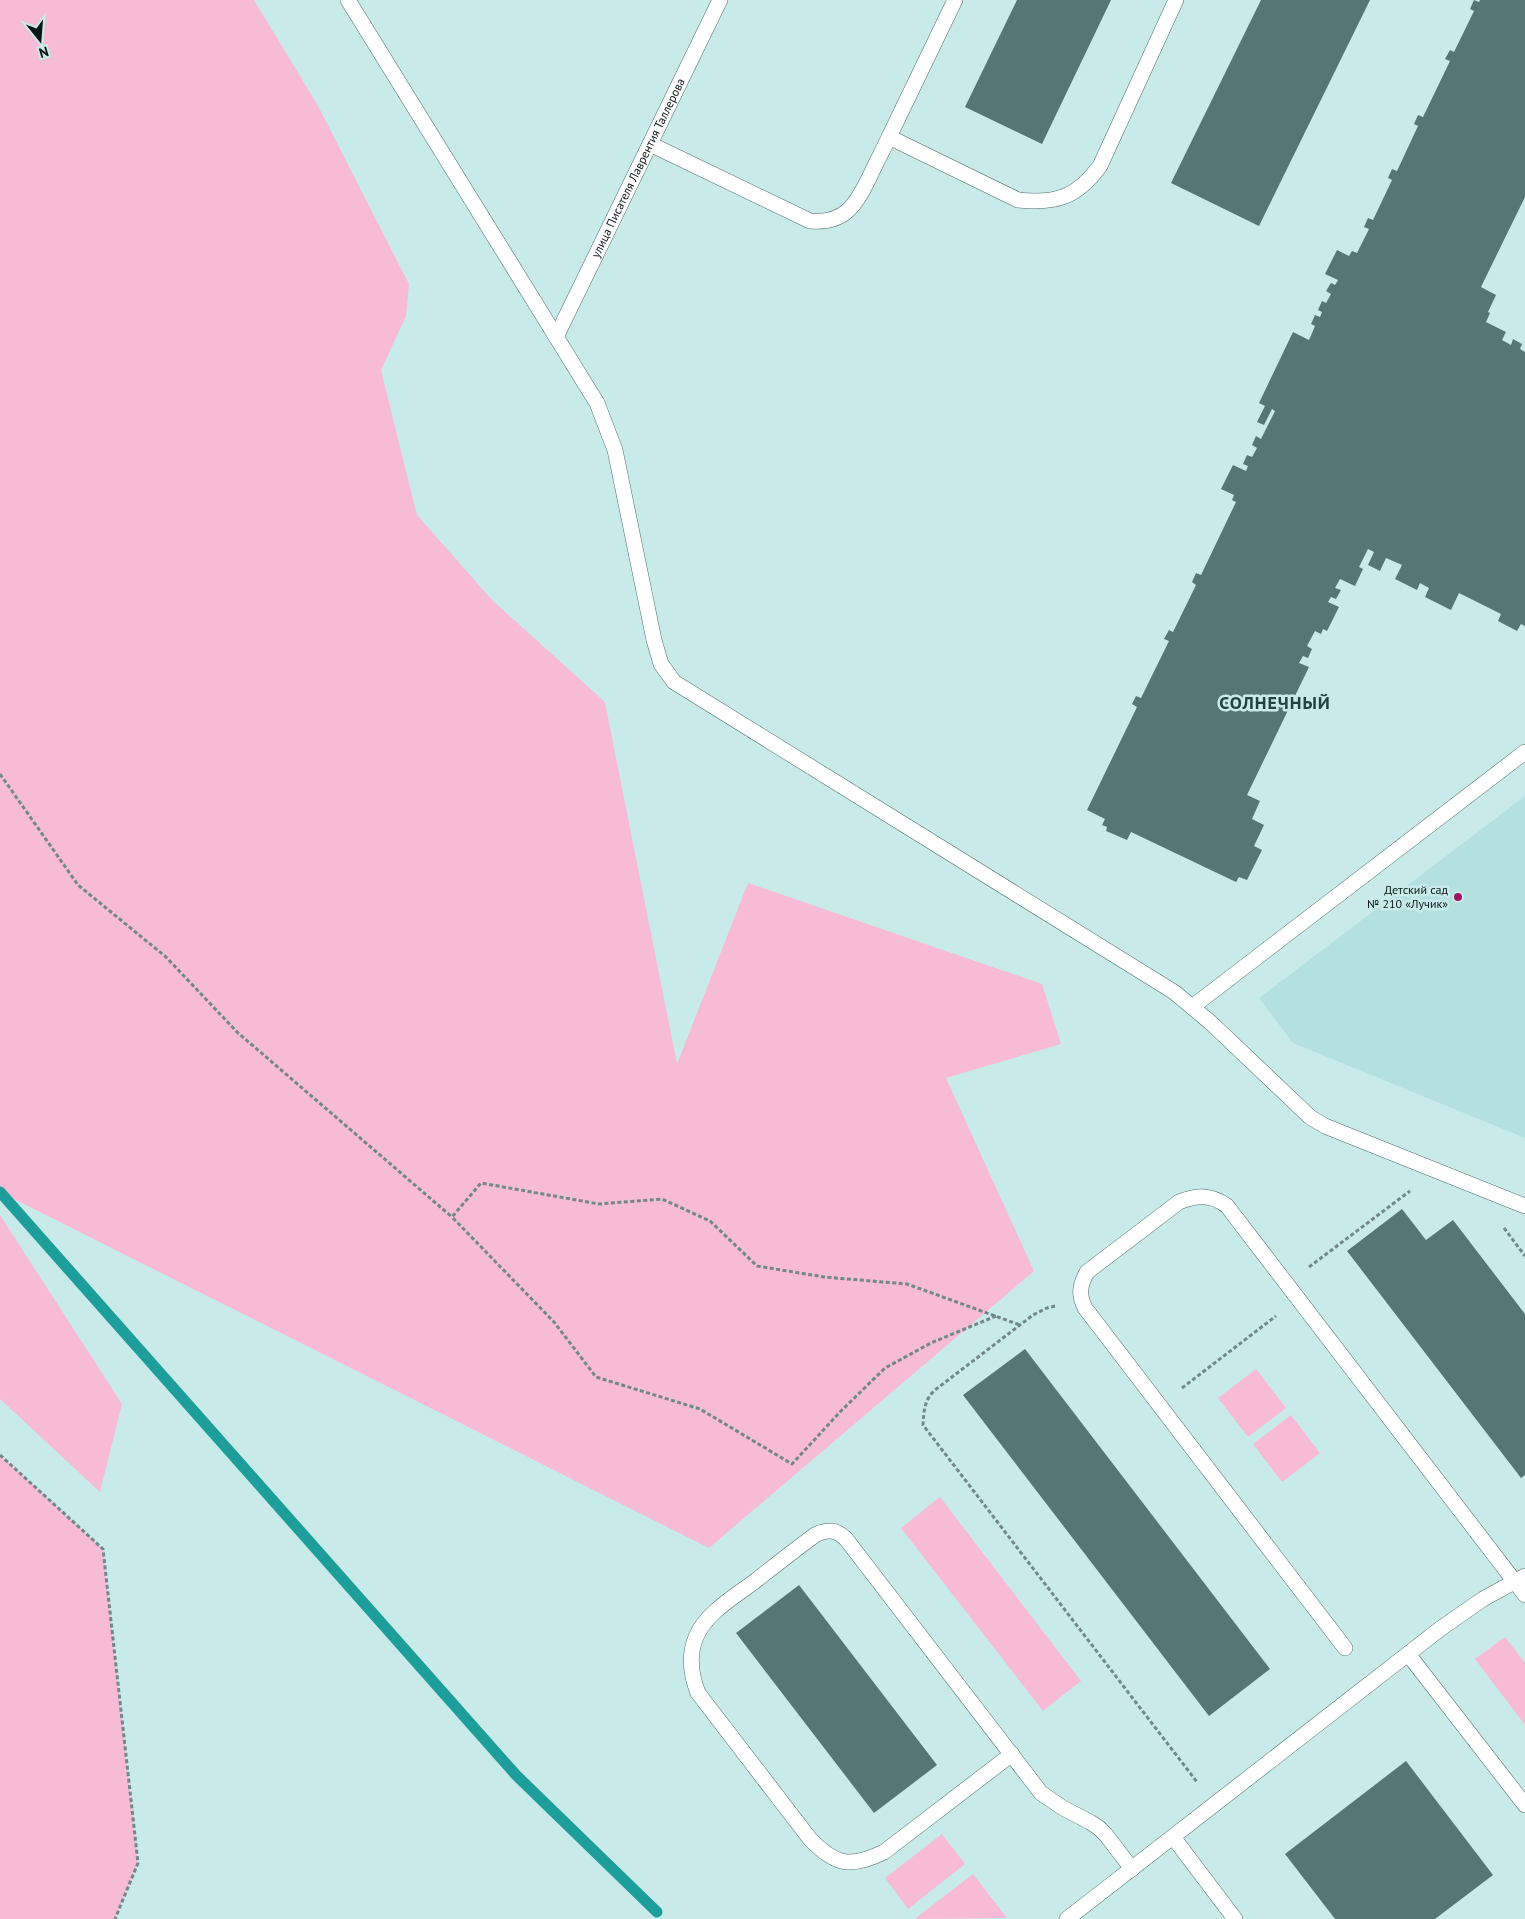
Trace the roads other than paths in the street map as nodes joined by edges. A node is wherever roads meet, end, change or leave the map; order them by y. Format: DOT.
graph roads {
  1 [pos="348,0"];
  2 [pos="956,0"];
  3 [pos="1176,0"];
  4 [pos="713,4"];
  5 [pos="889,137"];
  6 [pos="650,144"];
  7 [pos="556,337"];
  8 [pos="1525,752"];
  9 [pos="1192,1007"];
  10 [pos="1525,1206"];
  11 [pos="1520,1579"];
  12 [pos="1525,1595"];
  13 [pos="1345,1648"];
  14 [pos="1408,1654"];
  15 [pos="1012,1754"];
  16 [pos="1525,1805"];
  17 [pos="1172,1837"];
  18 [pos="1132,1869"];
  19 [pos="1068,1919"];
  20 [pos="1236,1919"];
  1 -- 7 [label="lane"];
  2 -- 5 [label="lane"];
  3 -- 5 [label="lane"];
  4 -- 6 [label="lane, улица Писателя Лаврентия Таллерова"];
  5 -- 6 [label="lane"];
  6 -- 7 [label="lane, улица Писателя Лаврентия Таллерова"];
  7 -- 9 [label="lane"];
  8 -- 9 [label="lane"];
  9 -- 10 [label="lane"];
  11 -- 12 [label="lane"];
  11 -- 13 [label="lane"];
  11 -- 14 [label="lane"];
  14 -- 16 [label="lane"];
  14 -- 17 [label="lane"];
  15 -- 15 [label="lane"];
  15 -- 18 [label="lane"];
  17 -- 18 [label="lane"];
  17 -- 20 [label="lane"];
  18 -- 19 [label="lane"];
}
